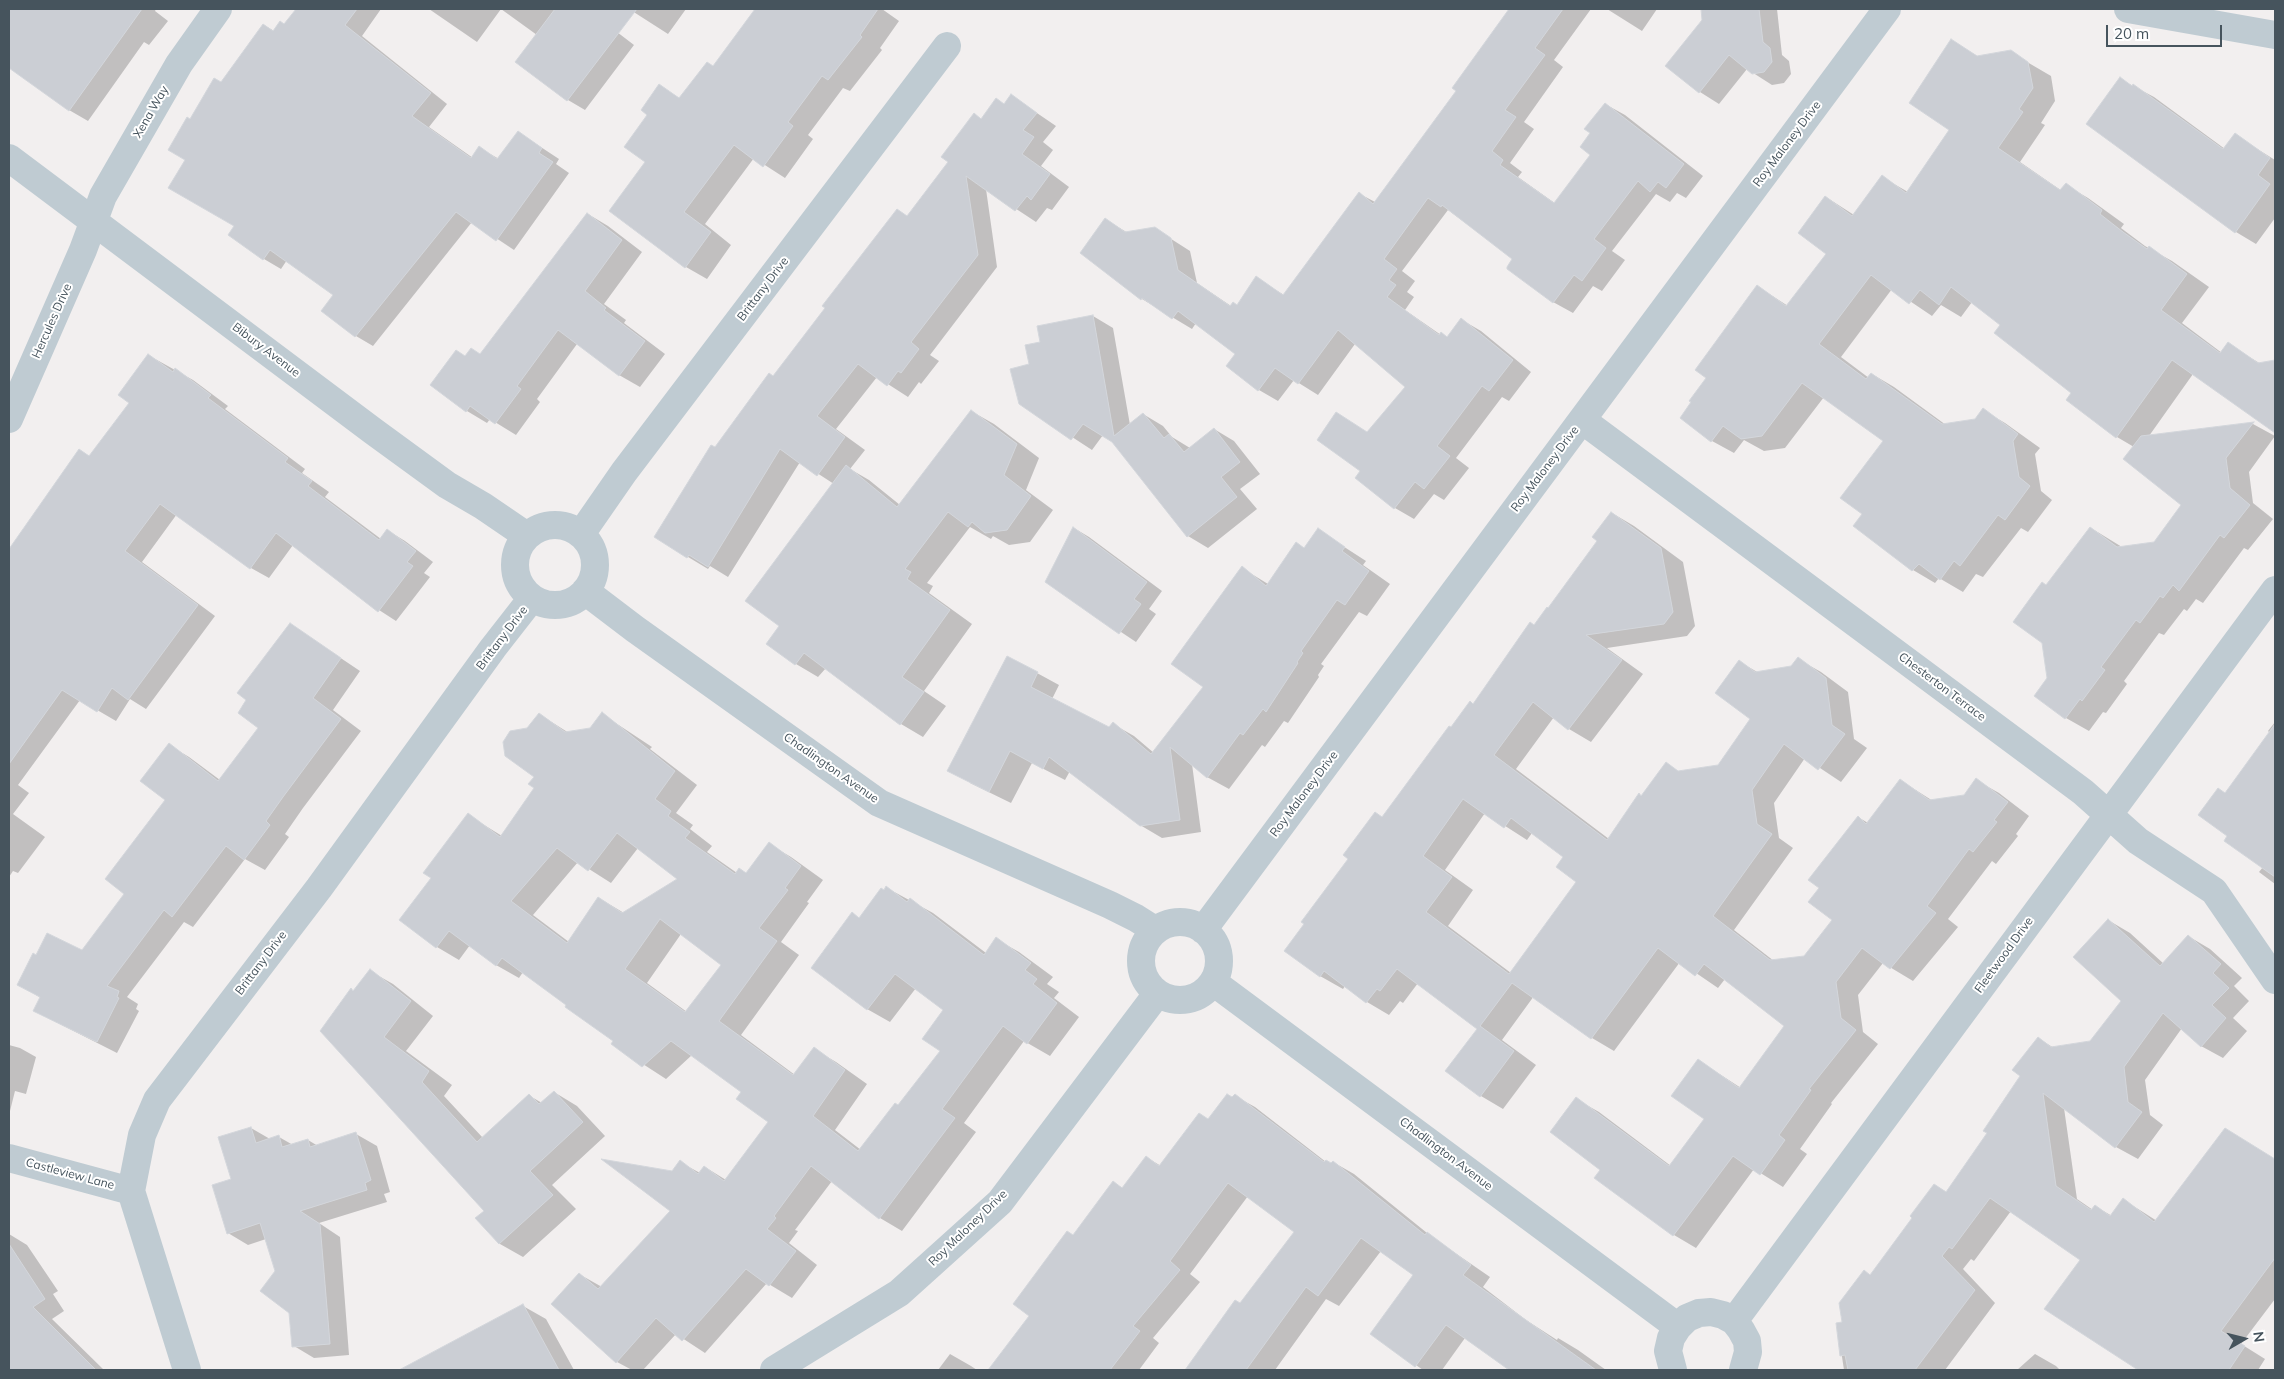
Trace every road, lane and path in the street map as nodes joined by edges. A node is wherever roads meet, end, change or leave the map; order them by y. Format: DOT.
graph roads {
  1 [pos="218,9"];
  2 [pos="1887,9"];
  3 [pos="2128,9"];
  4 [pos="2275,36"];
  5 [pos="947,46"];
  6 [pos="9,158"];
  7 [pos="95,222"];
  8 [pos="9,419"];
  9 [pos="1582,420"];
  10 [pos="581,534"];
  11 [pos="527,536"];
  12 [pos="2275,590"];
  13 [pos="585,591"];
  14 [pos="532,598"];
  15 [pos="2107,815"];
  16 [pos="1155,930"];
  17 [pos="1203,930"];
  18 [pos="2275,980"];
  19 [pos="1213,982"];
  20 [pos="1156,994"];
  21 [pos="9,1158"];
  22 [pos="132,1191"];
  23 [pos="1734,1321"];
  24 [pos="1678,1326"];
  25 [pos="187,1370"];
  26 [pos="774,1370"];
  27 [pos="1673,1370"];
  28 [pos="1743,1370"];
  1 -- 7 [label="street, Xena Way"];
  2 -- 9 [label="street, Roy Maloney Drive"];
  3 -- 4 [label="street"];
  5 -- 10 [label="street, Brittany Drive"];
  6 -- 7 [label="street, Bibury Avenue"];
  7 -- 8 [label="street, Hercules Drive"];
  7 -- 11 [label="street, Bibury Avenue"];
  9 -- 15 [label="street, Chesterton Terrace"];
  9 -- 17 [label="street, Roy Maloney Drive"];
  10 -- 11 [label="street"];
  10 -- 13 [label="street"];
  11 -- 14 [label="street"];
  12 -- 15 [label="street, Fleetwood Drive"];
  13 -- 14 [label="street"];
  13 -- 16 [label="street, Chadlington Avenue"];
  14 -- 22 [label="street, Brittany Drive"];
  15 -- 18 [label="street, Chesterton Terrace"];
  15 -- 23 [label="street, Fleetwood Drive"];
  16 -- 17 [label="street"];
  16 -- 20 [label="street"];
  17 -- 19 [label="street"];
  19 -- 20 [label="street"];
  19 -- 24 [label="street, Chadlington Avenue"];
  20 -- 26 [label="street, Roy Maloney Drive"];
  21 -- 22 [label="street, Castleview Lane"];
  22 -- 25 [label="street, Brittany Drive"];
  23 -- 24 [label="street"];
  23 -- 28 [label="street"];
  24 -- 27 [label="street"];
}
